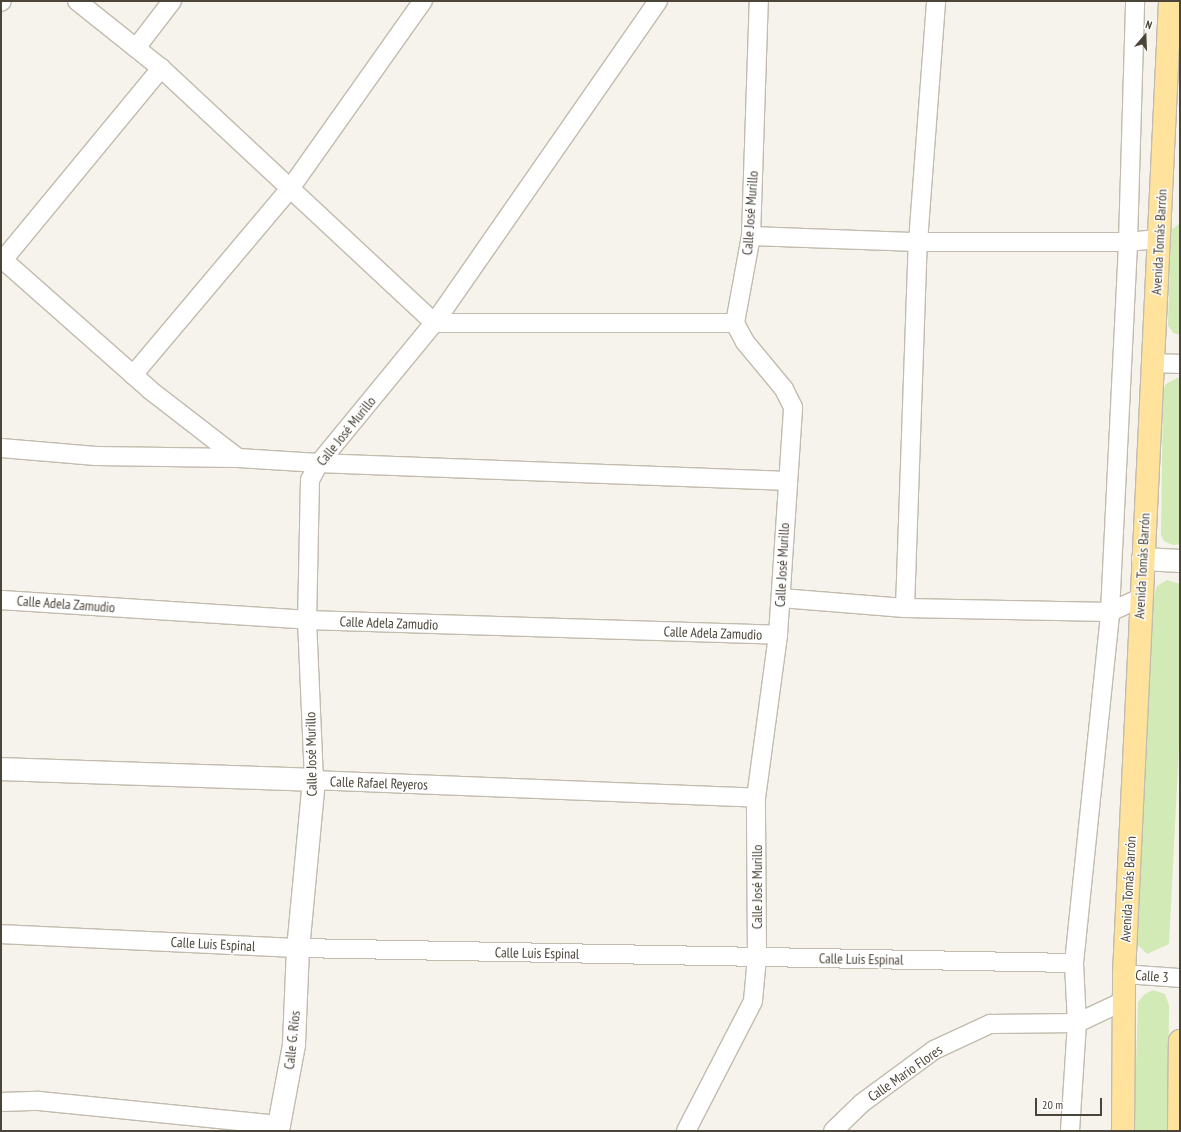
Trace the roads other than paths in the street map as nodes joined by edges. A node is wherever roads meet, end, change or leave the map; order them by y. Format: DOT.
graph roads {
  1 [pos="77,1"];
  2 [pos="172,1"];
  3 [pos="423,1"];
  4 [pos="658,1"];
  5 [pos="759,1"];
  6 [pos="936,1"];
  7 [pos="1135,1"];
  8 [pos="1170,1"];
  9 [pos="136,48"];
  10 [pos="161,68"];
  11 [pos="1171,180"];
  12 [pos="289,190"];
  13 [pos="751,236"];
  14 [pos="1157,239"];
  15 [pos="918,242"];
  16 [pos="1128,242"];
  17 [pos="2,259"];
  18 [pos="434,323"];
  19 [pos="735,323"];
  20 [pos="1154,363"];
  21 [pos="1180,364"];
  22 [pos="133,375"];
  23 [pos="1,448"];
  24 [pos="238,458"];
  25 [pos="319,464"];
  26 [pos="787,481"];
  27 [pos="1143,559"];
  28 [pos="1180,561"];
  29 [pos="781,598"];
  30 [pos="1140,598"];
  31 [pos="1,600"];
  32 [pos="905,608"];
  33 [pos="1110,612"];
  34 [pos="307,620"];
  35 [pos="778,635"];
  36 [pos="1,769"];
  37 [pos="314,780"];
  38 [pos="756,798"];
  39 [pos="1,934"];
  40 [pos="298,948"];
  41 [pos="757,958"];
  42 [pos="1074,963"];
  43 [pos="1124,974"];
  44 [pos="1180,978"];
  45 [pos="1124,1001"];
  46 [pos="1077,1024"];
  47 [pos="1180,1041"];
  48 [pos="1,1102"];
  49 [pos="277,1128"];
  50 [pos="686,1131"];
  51 [pos="833,1131"];
  52 [pos="1070,1131"];
  53 [pos="1123,1131"];
  54 [pos="1179,1131"];
  1 -- 9 [label="street"];
  2 -- 9 [label="street"];
  3 -- 12 [label="street"];
  4 -- 18 [label="street, Calle José Murillo"];
  5 -- 13 [label="street, Calle José Murillo"];
  6 -- 15 [label="street"];
  7 -- 16 [label="street"];
  8 -- 11 [label="main road, Avenida Tomás Barrón"];
  9 -- 10 [label="street"];
  10 -- 12 [label="street"];
  10 -- 17 [label="street"];
  11 -- 14 [label="main road, Avenida Tomás Barrón"];
  12 -- 18 [label="street"];
  12 -- 22 [label="street"];
  13 -- 15 [label="street"];
  13 -- 19 [label="street, Calle José Murillo"];
  14 -- 16 [label="street"];
  14 -- 20 [label="main road, Avenida Tomás Barrón"];
  15 -- 16 [label="street"];
  15 -- 32 [label="street"];
  16 -- 33 [label="street"];
  17 -- 22 [label="street"];
  18 -- 19 [label="street"];
  18 -- 25 [label="street, Calle José Murillo"];
  19 -- 26 [label="street, Calle José Murillo"];
  20 -- 21 [label="street"];
  20 -- 27 [label="main road, Avenida Tomás Barrón"];
  22 -- 24 [label="street"];
  23 -- 24 [label="street"];
  24 -- 25 [label="street"];
  25 -- 26 [label="street"];
  25 -- 34 [label="street, Calle José Murillo"];
  26 -- 29 [label="street, Calle José Murillo"];
  27 -- 28 [label="street"];
  27 -- 30 [label="main road, Avenida Tomás Barrón"];
  29 -- 32 [label="street"];
  29 -- 35 [label="street, Calle José Murillo"];
  30 -- 33 [label="street"];
  30 -- 43 [label="main road, Avenida Tomás Barrón"];
  31 -- 34 [label="street, Calle Adela Zamudio"];
  32 -- 33 [label="street"];
  33 -- 42 [label="street"];
  34 -- 35 [label="street, Calle Adela Zamudio"];
  34 -- 37 [label="street, Calle José Murillo"];
  35 -- 38 [label="street, Calle José Murillo"];
  36 -- 37 [label="street, Calle Rafael Reyeros"];
  37 -- 38 [label="street, Calle Rafael Reyeros"];
  37 -- 40 [label="street, Calle José Murillo"];
  38 -- 41 [label="street, Calle José Murillo"];
  39 -- 40 [label="street, Calle Luis Espinal"];
  40 -- 41 [label="street, Calle Luis Espinal"];
  40 -- 49 [label="street, Calle G. Ríos"];
  41 -- 42 [label="street, Calle Luis Espinal"];
  41 -- 50 [label="street, Calle José Murillo"];
  42 -- 46 [label="street"];
  43 -- 44 [label="street, Calle 3"];
  43 -- 45 [label="main road, Avenida Tomás Barrón"];
  45 -- 46 [label="street, Calle Mario Flores"];
  45 -- 53 [label="main road, Avenida Tomás Barrón"];
  46 -- 51 [label="street, Calle Mario Flores"];
  46 -- 52 [label="street"];
  47 -- 54 [label="main road"];
  48 -- 49 [label="street"];
}
